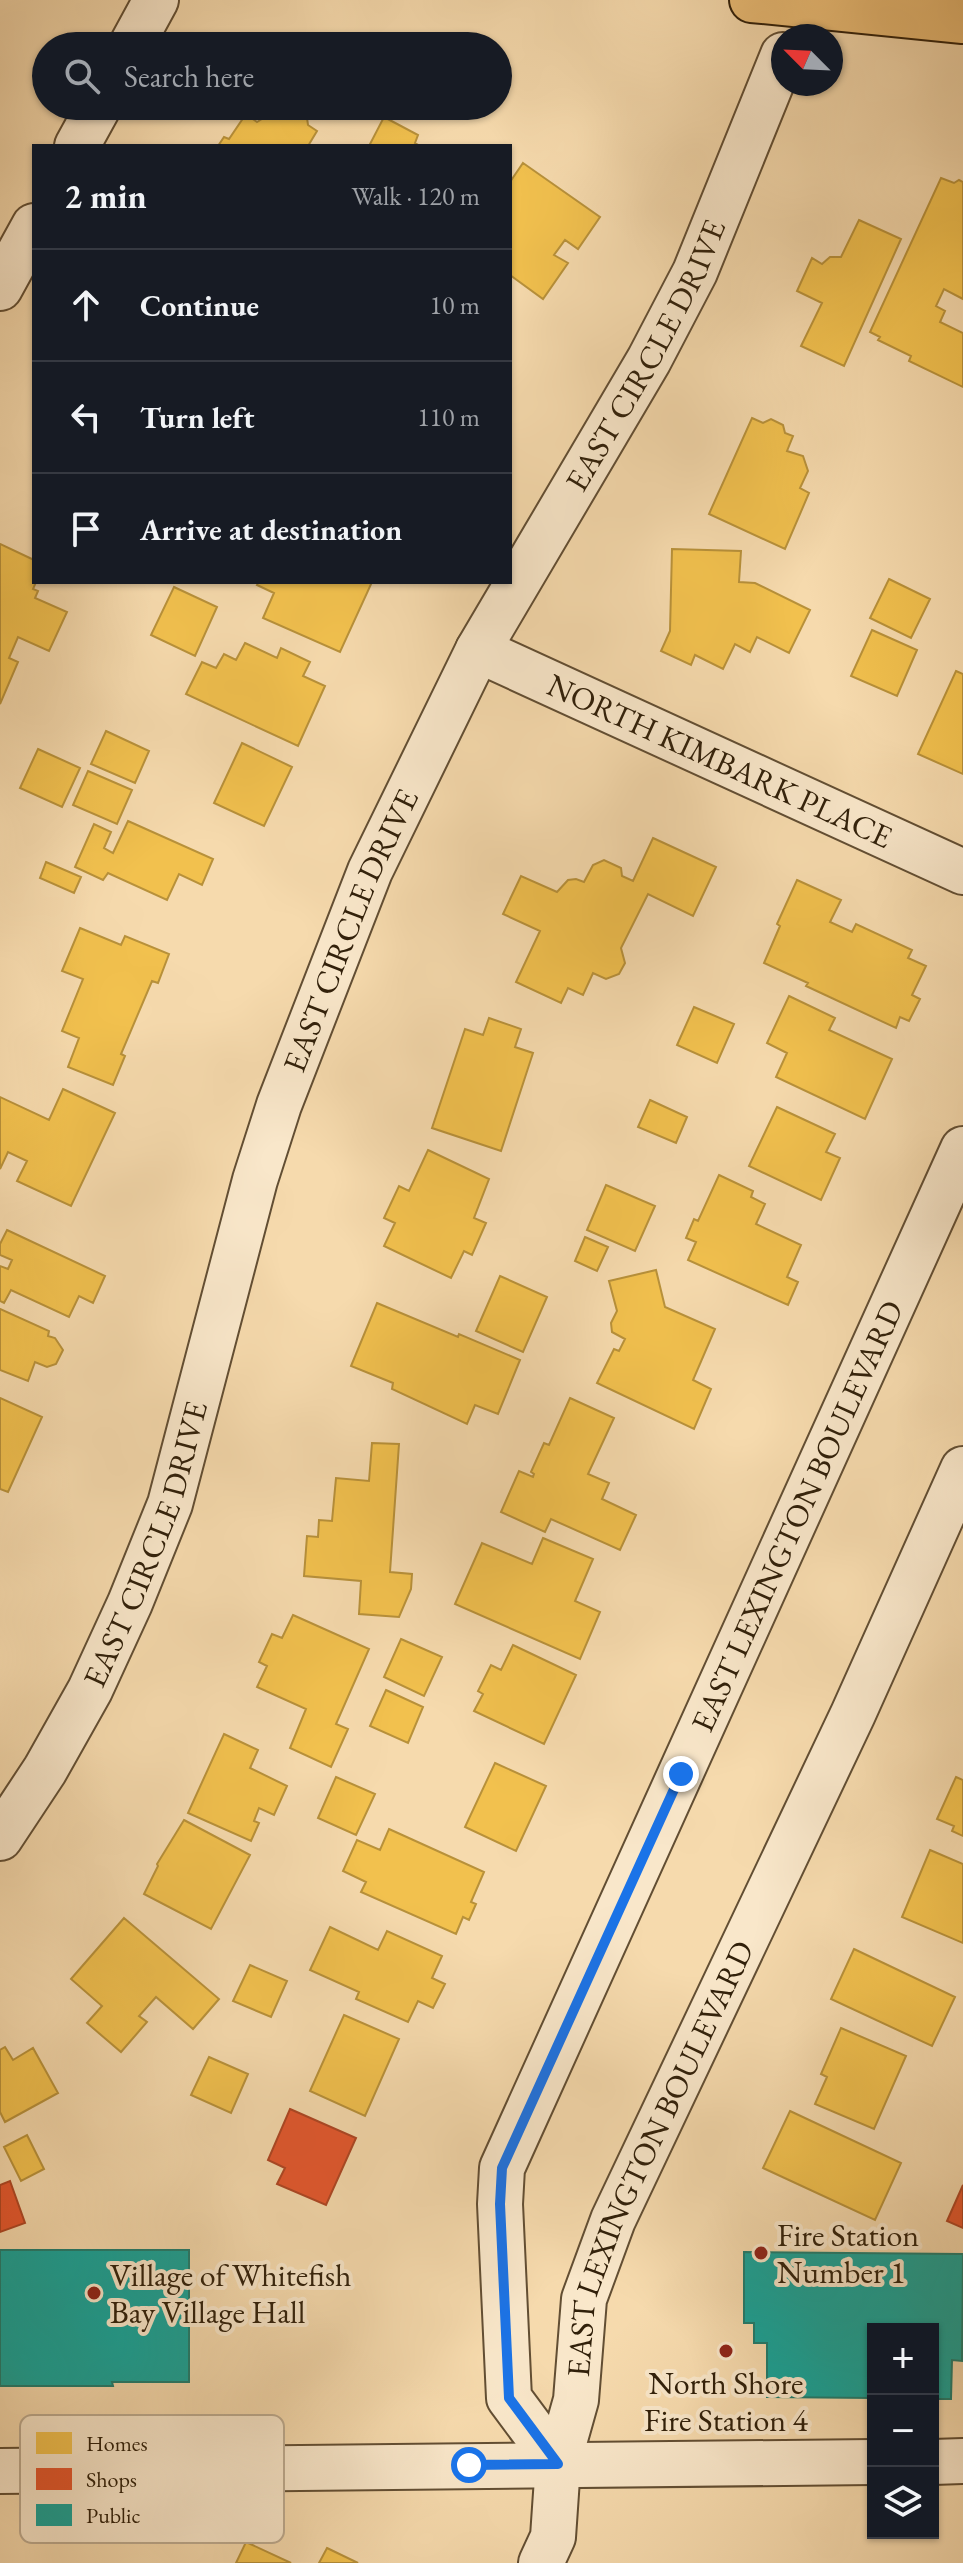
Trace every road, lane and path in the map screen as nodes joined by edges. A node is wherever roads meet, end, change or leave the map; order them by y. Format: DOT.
graph roads {
  1 [pos="156,0"];
  2 [pos="752,0"];
  3 [pos="796,20"];
  4 [pos="963,21"];
  5 [pos="139,32"];
  6 [pos="771,85"];
  7 [pos="91,120"];
  8 [pos="78,144"];
  9 [pos="32,230"];
  10 [pos="0,288"];
  11 [pos="478,650"];
  12 [pos="963,872"];
  13 [pos="963,1149"];
  14 [pos="963,1469"];
  15 [pos="0,1838"];
  16 [pos="963,2461"];
  17 [pos="867,2462"];
  18 [pos="939,2462"];
  19 [pos="558,2464"];
  20 [pos="284,2467"];
  21 [pos="0,2471"];
  22 [pos="20,2471"];
  23 [pos="541,2563"];
  1 -- 5 [label="street"];
  2 -- 3 [label="main road"];
  3 -- 4 [label="main road"];
  6 -- 11 [label="street, EAST CIRCLE DRIVE"];
  7 -- 8 [label="street"];
  9 -- 10 [label="street"];
  11 -- 12 [label="street, NORTH KIMBARK PLACE"];
  11 -- 15 [label="street, EAST CIRCLE DRIVE"];
  13 -- 19 [label="street, EAST LEXINGTON BOULEVARD"];
  14 -- 19 [label="street, EAST LEXINGTON BOULEVARD"];
  16 -- 18 [label="street"];
  17 -- 19 [label="street"];
  19 -- 20 [label="street"];
  19 -- 23 [label="street, EAST LEXINGTON BOULEVARD"];
  21 -- 22 [label="street"];
}
